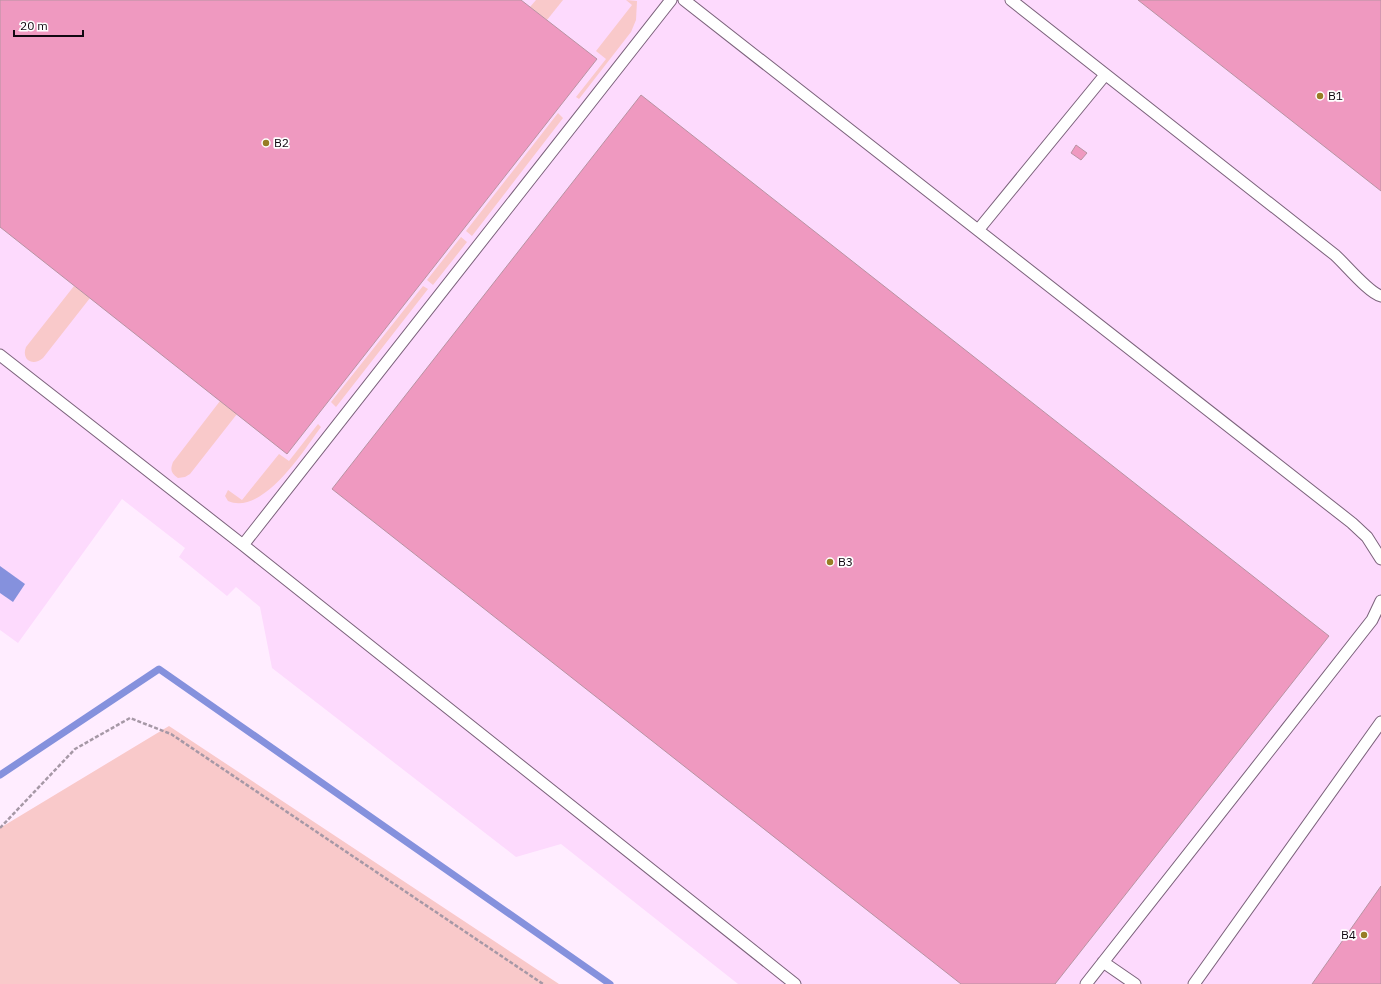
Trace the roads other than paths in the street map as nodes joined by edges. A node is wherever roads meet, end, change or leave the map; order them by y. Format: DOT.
graph roads {
  1 [pos="671,0"];
  2 [pos="684,0"];
  3 [pos="1011,0"];
  4 [pos="1105,75"];
  5 [pos="978,229"];
  6 [pos="1381,296"];
  7 [pos="0,355"];
  8 [pos="243,545"];
  9 [pos="1381,559"];
  10 [pos="1381,601"];
  11 [pos="1381,722"];
  12 [pos="1103,962"];
  13 [pos="795,984"];
  14 [pos="1086,984"];
  15 [pos="1135,984"];
  16 [pos="1194,984"];
  1 -- 8 [label="lane"];
  2 -- 5 [label="lane"];
  3 -- 4 [label="lane"];
  4 -- 5 [label="lane"];
  4 -- 6 [label="lane"];
  5 -- 9 [label="lane"];
  7 -- 8 [label="lane"];
  8 -- 13 [label="lane"];
  10 -- 12 [label="lane"];
  11 -- 16 [label="lane"];
  12 -- 14 [label="lane"];
  12 -- 15 [label="lane"];
}
